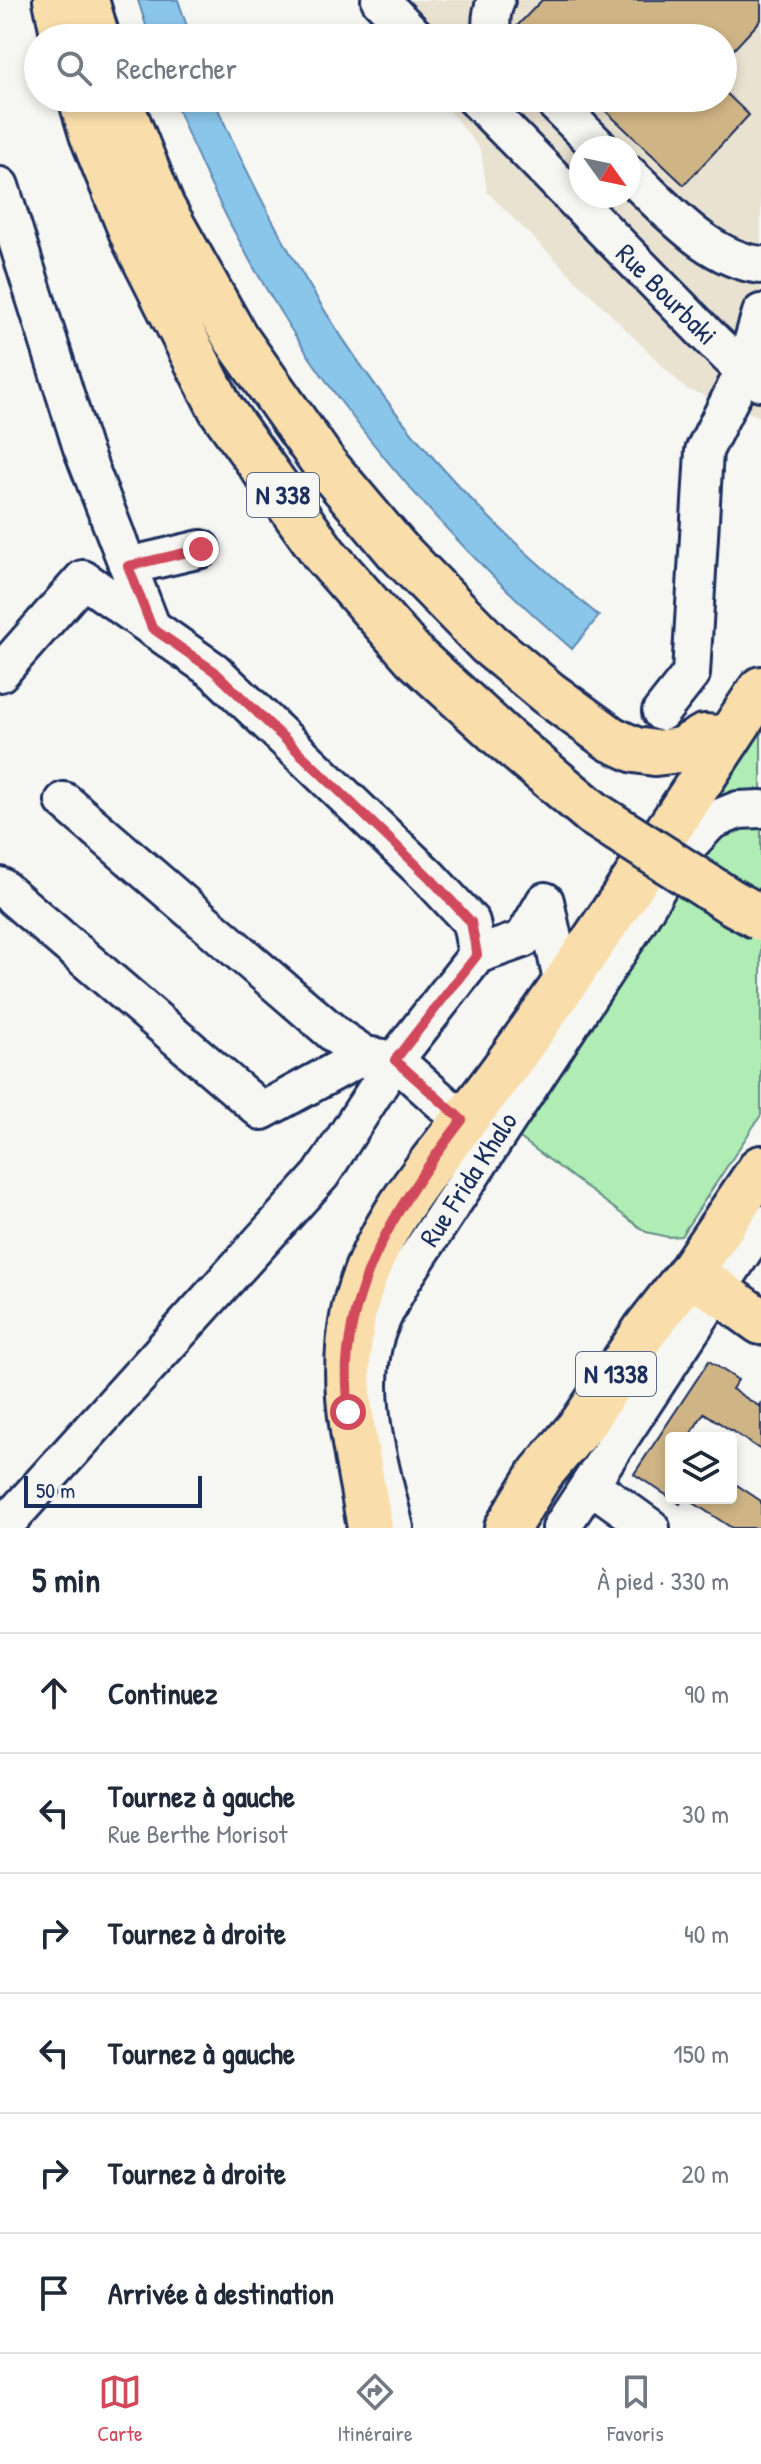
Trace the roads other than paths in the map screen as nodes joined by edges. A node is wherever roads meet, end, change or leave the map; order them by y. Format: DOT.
graph roads {
  1 [pos="56,0"];
  2 [pos="86,0"];
  3 [pos="380,0"];
  4 [pos="496,0"];
  5 [pos="61,24"];
  6 [pos="93,24"];
  7 [pos="403,24"];
  8 [pos="491,24"];
  9 [pos="85,112"];
  10 [pos="124,112"];
  11 [pos="489,112"];
  12 [pos="564,112"];
  13 [pos="588,136"];
  14 [pos="641,185"];
  15 [pos="0,186"];
  16 [pos="761,265"];
  17 [pos="761,313"];
  18 [pos="753,377"];
  19 [pos="201,549"];
  20 [pos="128,566"];
  21 [pos="152,628"];
  22 [pos="0,673"];
  23 [pos="761,689"];
  24 [pos="661,712"];
  25 [pos="728,739"];
  26 [pos="64,801"];
  27 [pos="761,809"];
  28 [pos="0,886"];
  29 [pos="761,918"];
  30 [pos="477,955"];
  31 [pos="563,985"];
  32 [pos="380,1057"];
  33 [pos="462,1120"];
  34 [pos="761,1168"];
  35 [pos="761,1224"];
  36 [pos="704,1282"];
  37 [pos="761,1322"];
  38 [pos="598,1490"];
  39 [pos="2,1528"];
  40 [pos="370,1528"];
  41 [pos="395,1528"];
  42 [pos="507,1528"];
  43 [pos="561,1528"];
  44 [pos="651,1528"];
  1 -- 5 [label="main road"];
  2 -- 6 [label="main road"];
  3 -- 7 [label="street"];
  4 -- 8 [label="street"];
  9 -- 29 [label="main road, N 338, bridge"];
  10 -- 25 [label="main road"];
  11 -- 18 [label="street, Rue Bourbaki"];
  12 -- 13 [label="street"];
  14 -- 16 [label="street"];
  15 -- 20 [label="street"];
  17 -- 18 [label="street"];
  18 -- 24 [label="street"];
  19 -- 20 [label="street"];
  20 -- 21 [label="street"];
  21 -- 22 [label="street"];
  21 -- 30 [label="street"];
  23 -- 25 [label="main road, Rue Frida Khalo"];
  25 -- 31 [label="main road, Rue Frida Khalo"];
  26 -- 32 [label="street"];
  27 -- 41 [label="street, Rue Frida Khalo"];
  28 -- 32 [label="street"];
  30 -- 31 [label="street"];
  30 -- 32 [label="street"];
  31 -- 33 [label="main road, Rue Frida Khalo"];
  32 -- 33 [label="street"];
  32 -- 39 [label="street"];
  33 -- 40 [label="main road, Rue Frida Khalo"];
  34 -- 36 [label="main road, N 1338"];
  35 -- 36 [label="street"];
  36 -- 37 [label="main road"];
  36 -- 42 [label="main road, N 1338"];
  36 -- 43 [label="street"];
  38 -- 44 [label="street"];
}
